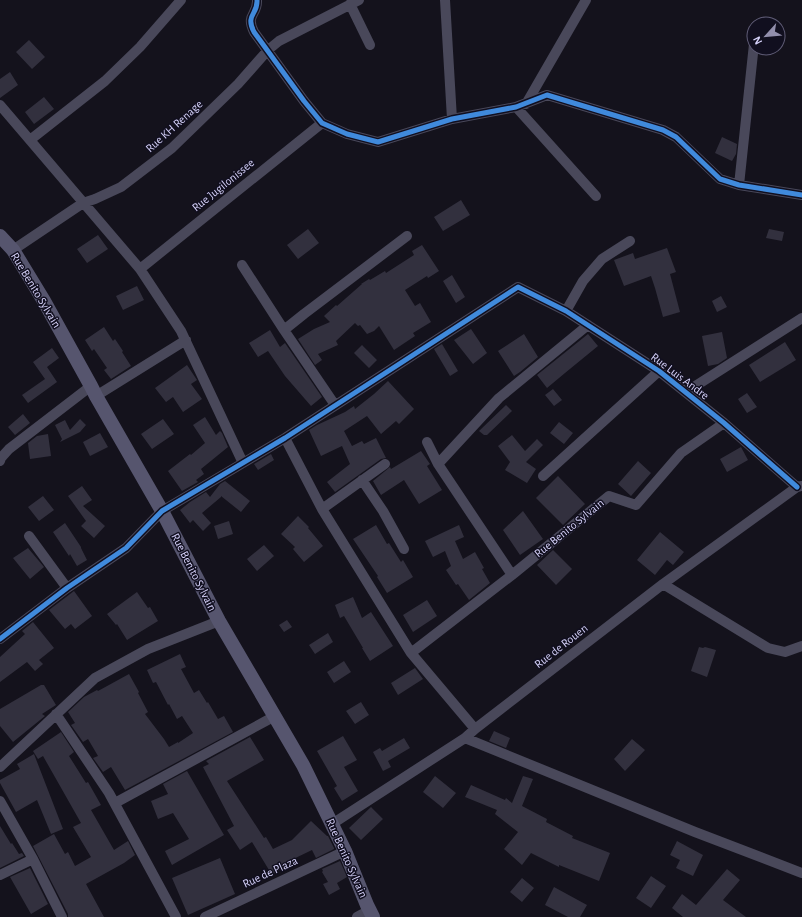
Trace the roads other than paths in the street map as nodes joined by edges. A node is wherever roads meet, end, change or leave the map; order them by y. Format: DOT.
graph roads {
  1 [pos="181,0"];
  2 [pos="257,0"];
  3 [pos="445,0"];
  4 [pos="586,0"];
  5 [pos="354,2"];
  6 [pos="370,45"];
  7 [pos="268,50"];
  8 [pos="753,56"];
  9 [pos="526,104"];
  10 [pos="0,105"];
  11 [pos="516,107"];
  12 [pos="452,119"];
  13 [pos="322,123"];
  14 [pos="30,140"];
  15 [pos="739,185"];
  16 [pos="802,195"];
  17 [pos="596,196"];
  18 [pos="83,203"];
  19 [pos="0,236"];
  20 [pos="407,236"];
  21 [pos="630,241"];
  22 [pos="13,250"];
  23 [pos="242,265"];
  24 [pos="140,269"];
  25 [pos="566,311"];
  26 [pos="802,318"];
  27 [pos="588,325"];
  28 [pos="284,330"];
  29 [pos="186,340"];
  30 [pos="660,371"];
  31 [pos="93,391"];
  32 [pos="686,392"];
  33 [pos="334,406"];
  34 [pos="724,422"];
  35 [pos="285,438"];
  36 [pos="427,442"];
  37 [pos="0,461"];
  38 [pos="243,463"];
  39 [pos="385,464"];
  40 [pos="438,464"];
  41 [pos="543,476"];
  42 [pos="362,480"];
  43 [pos="799,486"];
  44 [pos="322,509"];
  45 [pos="162,511"];
  46 [pos="29,536"];
  47 [pos="404,549"];
  48 [pos="512,575"];
  49 [pos="663,584"];
  50 [pos="66,588"];
  51 [pos="219,620"];
  52 [pos="0,639"];
  53 [pos="802,646"];
  54 [pos="411,653"];
  55 [pos="56,714"];
  56 [pos="275,716"];
  57 [pos="475,729"];
  58 [pos="465,738"];
  59 [pos="0,767"];
  60 [pos="0,802"];
  61 [pos="115,803"];
  62 [pos="332,824"];
  63 [pos="345,851"];
  64 [pos="33,860"];
  65 [pos="802,873"];
  66 [pos="0,875"];
  67 [pos="371,914"];
  68 [pos="62,917"];
  69 [pos="176,917"];
  70 [pos="205,917"];
  71 [pos="357,917"];
  1 -- 14 [label="street"];
  2 -- 7 [label="street"];
  3 -- 12 [label="street"];
  4 -- 9 [label="street"];
  5 -- 6 [label="street"];
  5 -- 7 [label="street, Rue KH Renage"];
  7 -- 13 [label="street"];
  7 -- 18 [label="street, Rue KH Renage"];
  8 -- 15 [label="street"];
  9 -- 11 [label="street"];
  9 -- 15 [label="street"];
  10 -- 14 [label="street"];
  11 -- 12 [label="street"];
  11 -- 17 [label="street"];
  12 -- 13 [label="street"];
  13 -- 24 [label="street, Rue Jugilonissee"];
  14 -- 18 [label="street"];
  15 -- 16 [label="street"];
  18 -- 22 [label="street, Rue KH Renage"];
  18 -- 24 [label="street"];
  19 -- 22 [label="main road, Rue Benito Sylvain"];
  20 -- 28 [label="street"];
  21 -- 25 [label="street"];
  22 -- 31 [label="main road, Rue Benito Sylvain"];
  23 -- 28 [label="street"];
  24 -- 29 [label="street"];
  25 -- 27 [label="street, Rue Luis Andre"];
  25 -- 33 [label="street, Rue Luis Andre"];
  26 -- 32 [label="street"];
  27 -- 30 [label="street, Rue Luis Andre"];
  27 -- 40 [label="street"];
  28 -- 33 [label="street"];
  29 -- 31 [label="street"];
  29 -- 38 [label="street"];
  30 -- 32 [label="street, Rue Luis Andre"];
  30 -- 41 [label="street"];
  31 -- 37 [label="street"];
  31 -- 45 [label="main road, Rue Benito Sylvain"];
  32 -- 34 [label="street, Rue Luis Andre"];
  33 -- 35 [label="street"];
  34 -- 43 [label="street, Rue Luis Andre"];
  34 -- 48 [label="street, Rue Benito Sylvain"];
  35 -- 38 [label="street"];
  35 -- 44 [label="street"];
  36 -- 40 [label="street"];
  38 -- 45 [label="street"];
  39 -- 42 [label="street"];
  40 -- 48 [label="street"];
  42 -- 44 [label="street"];
  42 -- 47 [label="street"];
  43 -- 49 [label="street, Rue de Rouen"];
  44 -- 54 [label="street"];
  45 -- 50 [label="street"];
  45 -- 51 [label="main road, Rue Benito Sylvain"];
  46 -- 50 [label="street"];
  48 -- 54 [label="street, Rue Benito Sylvain"];
  49 -- 53 [label="street"];
  49 -- 57 [label="street, Rue de Rouen"];
  50 -- 52 [label="street"];
  51 -- 55 [label="street"];
  51 -- 56 [label="main road, Rue Benito Sylvain"];
  54 -- 57 [label="street"];
  55 -- 59 [label="street"];
  55 -- 61 [label="street"];
  56 -- 61 [label="street"];
  56 -- 62 [label="main road, Rue Benito Sylvain"];
  57 -- 58 [label="street, Rue de Rouen"];
  58 -- 62 [label="street, Rue de Rouen"];
  58 -- 65 [label="street"];
  60 -- 64 [label="street"];
  61 -- 69 [label="street"];
  62 -- 63 [label="main road, Rue Benito Sylvain"];
  63 -- 67 [label="main road, Rue Benito Sylvain"];
  63 -- 70 [label="street, Rue de Plaza"];
  64 -- 66 [label="street"];
  64 -- 68 [label="street"];
  67 -- 71 [label="street"];
}
